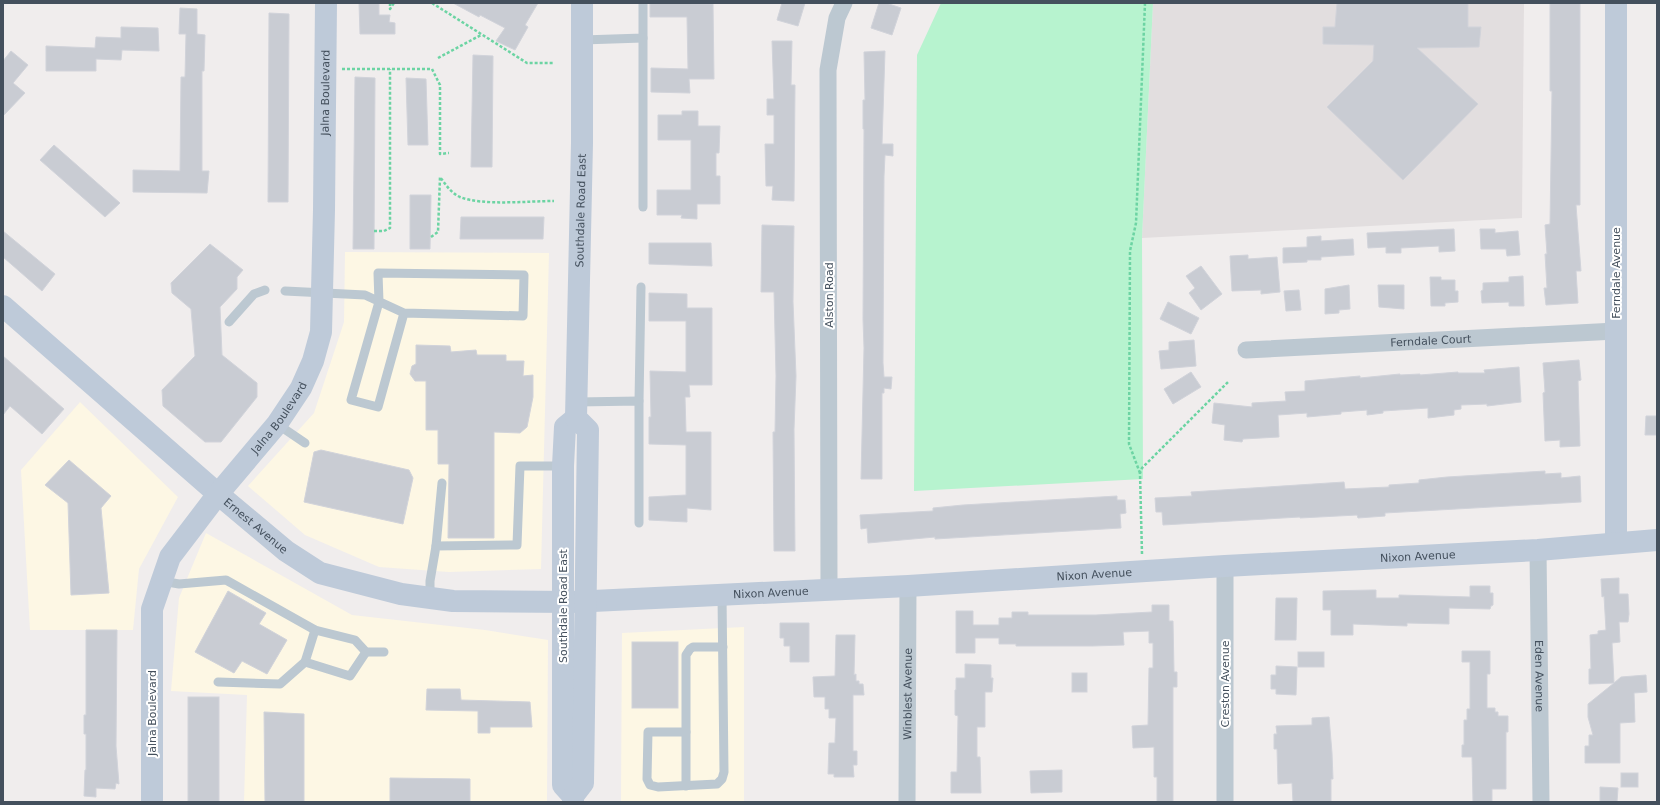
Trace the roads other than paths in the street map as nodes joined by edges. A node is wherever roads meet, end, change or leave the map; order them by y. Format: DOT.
graph roads {
  1 [pos="326,3"];
  2 [pos="582,3"];
  3 [pos="643,3"];
  4 [pos="844,3"];
  5 [pos="1616,3"];
  6 [pos="643,38"];
  7 [pos="582,40"];
  8 [pos="643,207"];
  9 [pos="641,287"];
  10 [pos="265,290"];
  11 [pos="285,291"];
  12 [pos="322,293"];
  13 [pos="379,302"];
  14 [pos="3,306"];
  15 [pos="404,313"];
  16 [pos="229,322"];
  17 [pos="1616,331"];
  18 [pos="1246,350"];
  19 [pos="639,401"];
  20 [pos="576,410"];
  21 [pos="277,424"];
  22 [pos="305,443"];
  23 [pos="563,466"];
  24 [pos="442,483"];
  25 [pos="218,494"];
  26 [pos="639,523"];
  27 [pos="1657,540"];
  28 [pos="1616,543"];
  29 [pos="436,546"];
  30 [pos="1538,550"];
  31 [pos="1225,566"];
  32 [pos="162,581"];
  33 [pos="908,586"];
  34 [pos="829,590"];
  35 [pos="722,595"];
  36 [pos="430,598"];
  37 [pos="573,602"];
  38 [pos="316,630"];
  39 [pos="723,647"];
  40 [pos="366,652"];
  41 [pos="384,652"];
  42 [pos="305,662"];
  43 [pos="218,682"];
  44 [pos="686,732"];
  45 [pos="686,786"];
  46 [pos="573,799"];
  47 [pos="152,802"];
  48 [pos="907,802"];
  49 [pos="1225,802"];
  50 [pos="1541,802"];
  1 -- 12 [label="street, Jalna Boulevard"];
  2 -- 7 [label="street, Southdale Road East"];
  3 -- 6 [label="lane"];
  4 -- 34 [label="street, Alston Road"];
  5 -- 17 [label="street, Ferndale Avenue"];
  6 -- 7 [label="lane"];
  6 -- 8 [label="lane"];
  7 -- 20 [label="street, Southdale Road East"];
  9 -- 19 [label="lane"];
  10 -- 16 [label="lane"];
  11 -- 12 [label="lane"];
  12 -- 13 [label="lane"];
  12 -- 21 [label="street, Jalna Boulevard"];
  13 -- 15 [label="lane"];
  13 -- 15 [label="lane"];
  13 -- 15 [label="lane"];
  14 -- 25 [label="street, Ernest Avenue"];
  17 -- 18 [label="street, Ferndale Court"];
  17 -- 28 [label="street, Ferndale Avenue"];
  19 -- 20 [label="lane"];
  19 -- 26 [label="lane"];
  20 -- 23 [label="street, Southdale Road East"];
  20 -- 37 [label="street, Southdale Road East"];
  21 -- 22 [label="lane"];
  21 -- 25 [label="street, Jalna Boulevard"];
  23 -- 29 [label="lane"];
  23 -- 37 [label="street, Southdale Road East"];
  24 -- 29 [label="lane"];
  25 -- 32 [label="street, Jalna Boulevard"];
  25 -- 36 [label="street, Ernest Avenue"];
  27 -- 28 [label="street, Nixon Avenue"];
  28 -- 30 [label="street, Nixon Avenue"];
  29 -- 36 [label="lane"];
  30 -- 31 [label="street, Nixon Avenue"];
  30 -- 50 [label="street, Eden Avenue"];
  31 -- 33 [label="street, Nixon Avenue"];
  31 -- 49 [label="street, Creston Avenue"];
  32 -- 38 [label="lane"];
  32 -- 47 [label="street, Jalna Boulevard"];
  33 -- 34 [label="street, Nixon Avenue"];
  33 -- 48 [label="street, Winblest Avenue"];
  34 -- 35 [label="street, Nixon Avenue"];
  35 -- 37 [label="street, Nixon Avenue"];
  35 -- 39 [label="lane"];
  36 -- 37 [label="street, Ernest Avenue"];
  37 -- 46 [label="street, Southdale Road East"];
  38 -- 40 [label="lane"];
  38 -- 42 [label="lane"];
  39 -- 44 [label="lane"];
  39 -- 45 [label="lane"];
  40 -- 41 [label="lane"];
  40 -- 42 [label="lane"];
  42 -- 43 [label="lane"];
  44 -- 45 [label="lane"];
  44 -- 45 [label="lane"];
}
